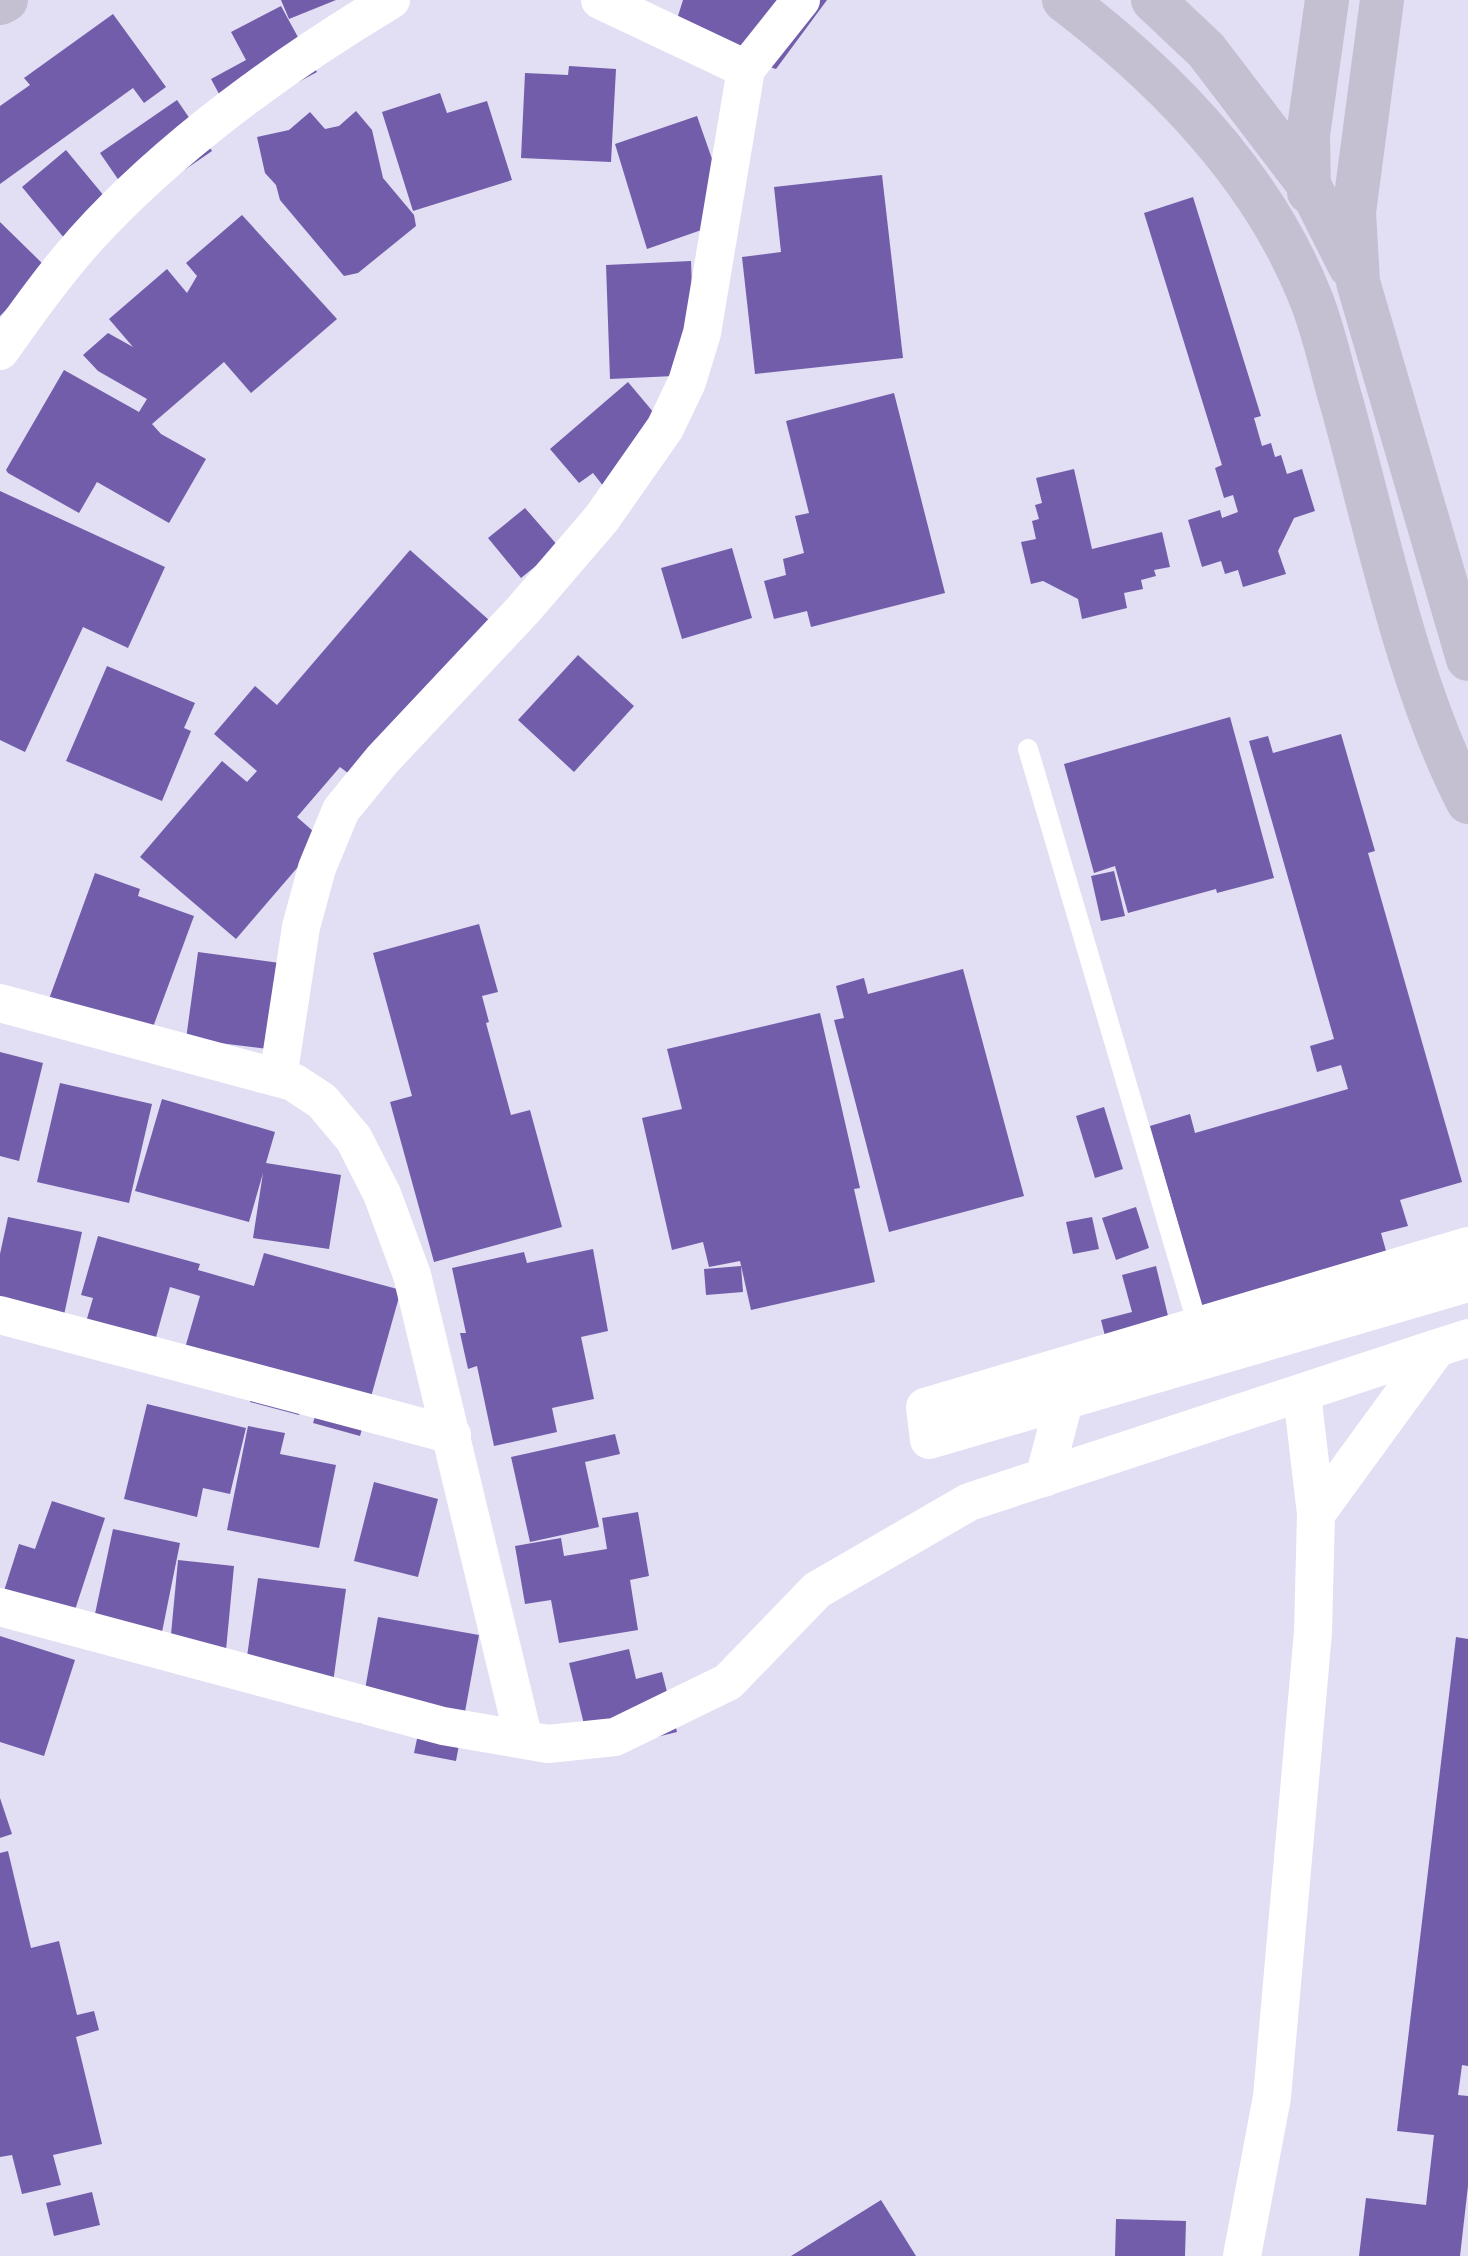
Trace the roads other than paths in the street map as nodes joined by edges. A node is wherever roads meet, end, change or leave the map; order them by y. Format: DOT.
graph roads {
  1 [pos="6,0"];
  2 [pos="391,0"];
  3 [pos="600,0"];
  4 [pos="801,0"];
  5 [pos="1064,0"];
  6 [pos="1153,0"];
  7 [pos="1327,0"];
  8 [pos="1382,0"];
  9 [pos="0,3"];
  10 [pos="746,69"];
  11 [pos="1309,185"];
  12 [pos="1358,282"];
  13 [pos="1309,293"];
  14 [pos="0,351"];
  15 [pos="1468,659"];
  16 [pos="1028,749"];
  17 [pos="1468,802"];
  18 [pos="0,1003"];
  19 [pos="278,1078"];
  20 [pos="1468,1246"];
  21 [pos="1468,1283"];
  22 [pos="0,1315"];
  23 [pos="1198,1326"];
  24 [pos="1453,1343"];
  25 [pos="1302,1394"];
  26 [pos="1064,1402"];
  27 [pos="452,1435"];
  28 [pos="1044,1478"];
  29 [pos="1316,1514"];
  30 [pos="0,1607"];
  31 [pos="524,1740"];
  32 [pos="1242,2256"];
  1 -- 9 [label="street"];
  2 -- 14 [label="street"];
  3 -- 10 [label="street"];
  4 -- 10 [label="street"];
  5 -- 13 [label="street"];
  6 -- 11 [label="street"];
  7 -- 11 [label="street"];
  8 -- 12 [label="street"];
  10 -- 19 [label="street"];
  11 -- 12 [label="street"];
  11 -- 13 [label="street"];
  12 -- 15 [label="street"];
  13 -- 17 [label="street"];
  16 -- 23 [label="lane"];
  18 -- 19 [label="street"];
  19 -- 27 [label="street"];
  20 -- 23 [label="street"];
  21 -- 26 [label="street"];
  22 -- 27 [label="street"];
  23 -- 26 [label="street"];
  24 -- 25 [label="street"];
  24 -- 29 [label="street"];
  25 -- 28 [label="street"];
  25 -- 29 [label="street"];
  26 -- 28 [label="street"];
  27 -- 31 [label="street"];
  28 -- 31 [label="street"];
  29 -- 32 [label="street"];
  30 -- 31 [label="street"];
}
